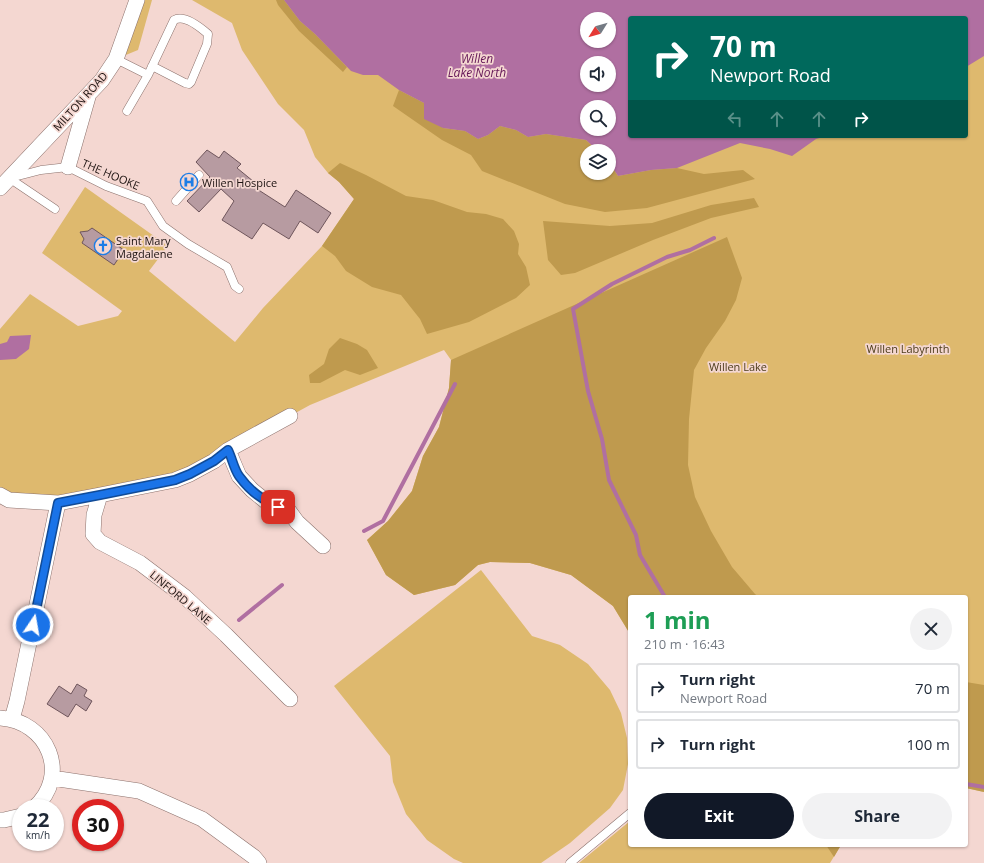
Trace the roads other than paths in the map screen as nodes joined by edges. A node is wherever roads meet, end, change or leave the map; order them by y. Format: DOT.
graph roads {
  1 [pos="137,0"];
  2 [pos="116,59"];
  3 [pos="152,66"];
  4 [pos="148,74"];
  5 [pos="89,93"];
  6 [pos="127,111"];
  7 [pos="68,167"];
  8 [pos="199,175"];
  9 [pos="4,183"];
  10 [pos="176,201"];
  11 [pos="55,209"];
  12 [pos="239,289"];
  13 [pos="290,416"];
  14 [pos="228,450"];
  15 [pos="0,495"];
  16 [pos="100,495"];
  17 [pos="58,503"];
  18 [pos="323,546"];
  19 [pos="290,699"];
  20 [pos="6,719"];
  21 [pos="52,778"];
  22 [pos="42,799"];
  23 [pos="628,815"];
  24 [pos="12,818"];
  25 [pos="0,820"];
  26 [pos="259,863"];
  27 [pos="570,863"];
  1 -- 2 [label="street, MILTON ROAD"];
  2 -- 4 [label="lane"];
  2 -- 5 [label="street, MILTON ROAD"];
  3 -- 3 [label="lane"];
  3 -- 4 [label="lane"];
  4 -- 6 [label="lane"];
  5 -- 7 [label="street"];
  5 -- 9 [label="street, MILTON ROAD"];
  7 -- 9 [label="lane, THE HOOKE"];
  7 -- 12 [label="lane, THE HOOKE"];
  8 -- 10 [label="lane"];
  9 -- 11 [label="lane"];
  13 -- 14 [label="street"];
  14 -- 16 [label="street"];
  14 -- 18 [label="street"];
  15 -- 17 [label="street"];
  16 -- 17 [label="street"];
  16 -- 19 [label="street, LINFORD LANE"];
  17 -- 20 [label="street"];
  20 -- 21 [label="street"];
  21 -- 22 [label="street"];
  21 -- 26 [label="street"];
  23 -- 27 [label="lane"];
  24 -- 25 [label="street"];
}
